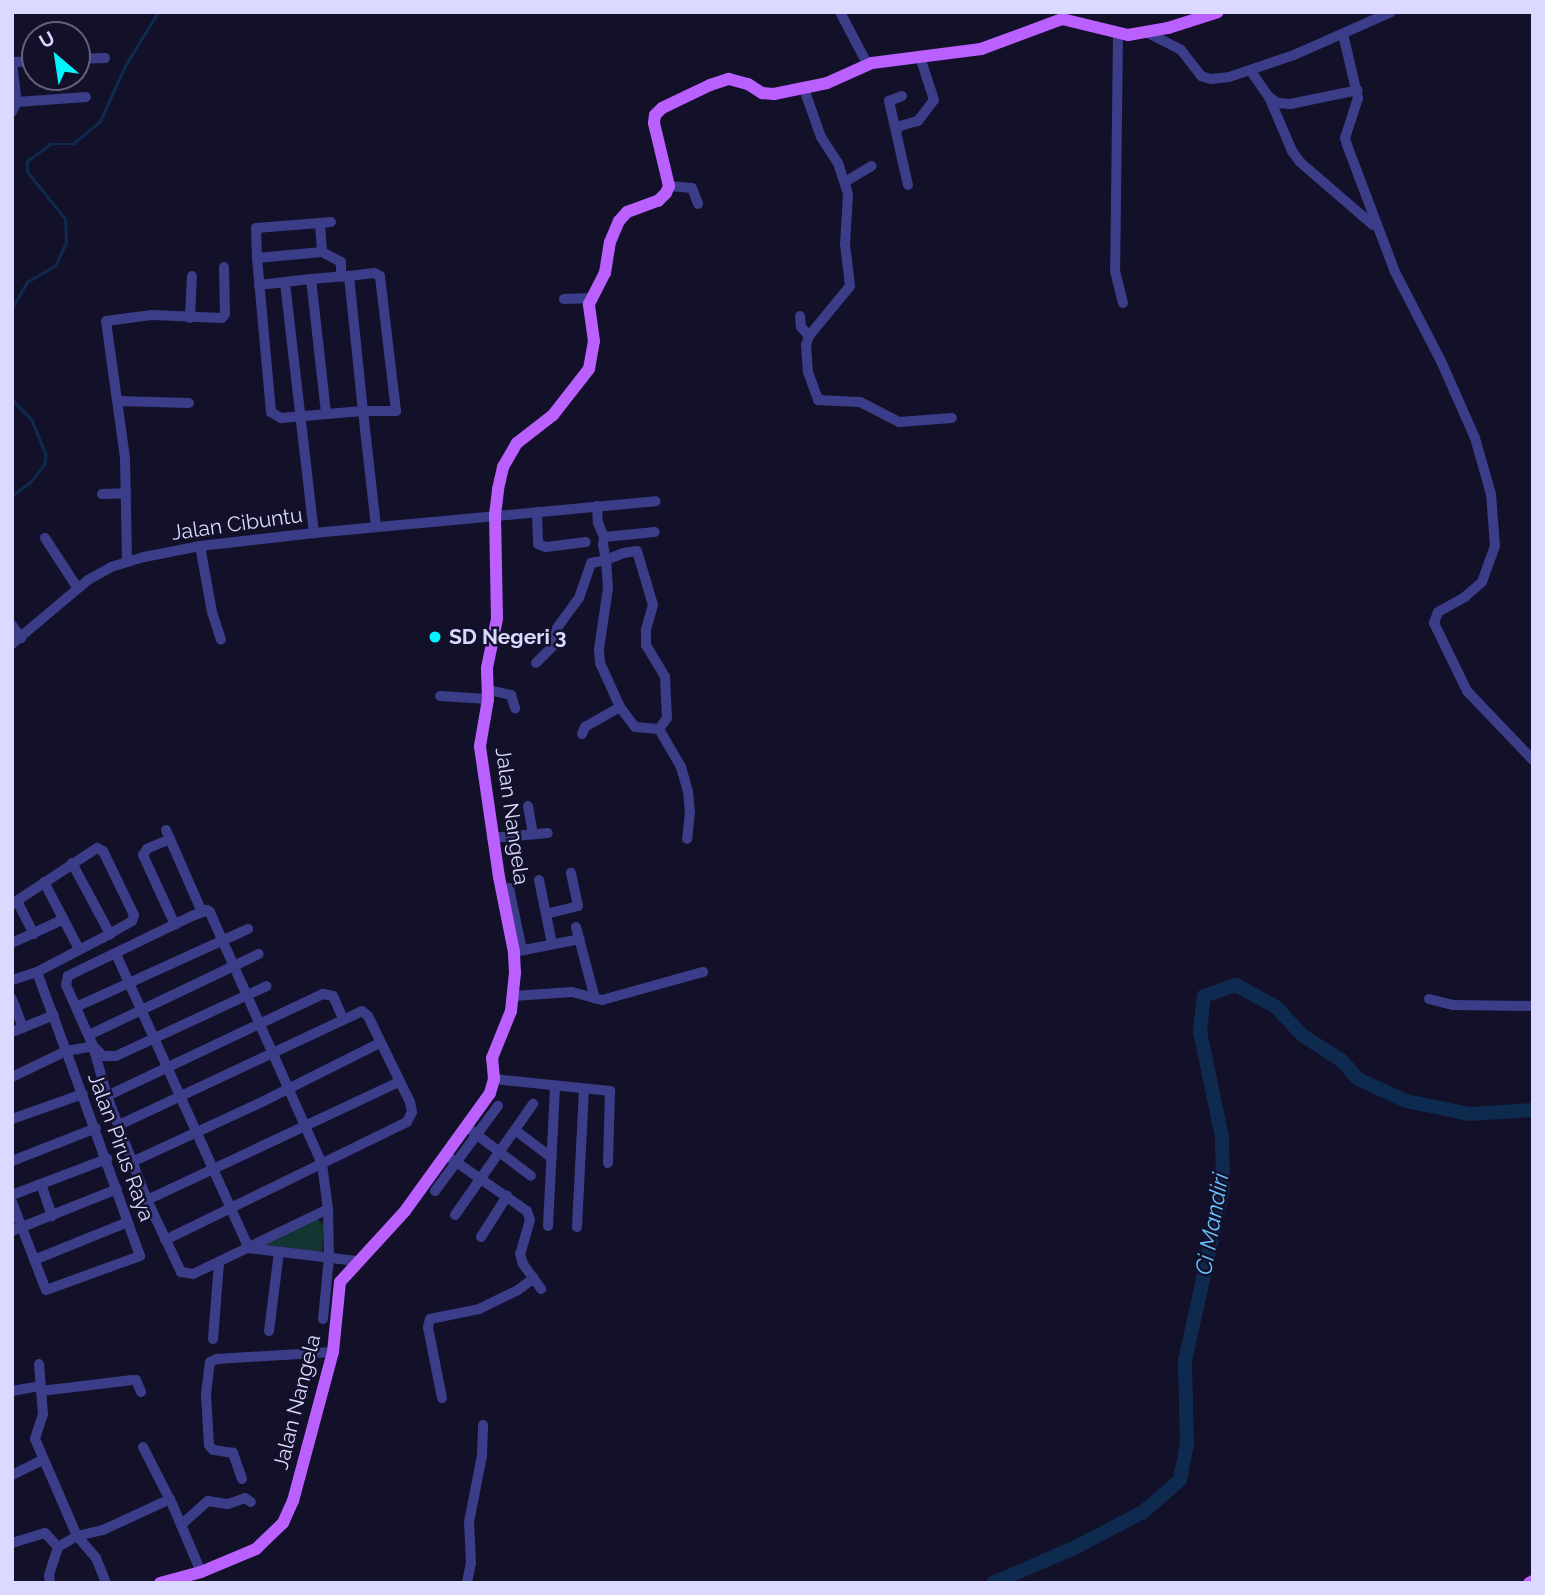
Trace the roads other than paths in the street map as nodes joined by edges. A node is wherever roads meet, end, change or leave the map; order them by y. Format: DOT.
graph roads {
  1 [pos="840,12"];
  2 [pos="1218,12"];
  3 [pos="1391,12"];
  4 [pos="1148,33"];
  5 [pos="1343,34"];
  6 [pos="1118,35"];
  7 [pos="920,57"];
  8 [pos="91,58"];
  9 [pos="105,58"];
  10 [pos="12,63"];
  11 [pos="868,65"];
  12 [pos="1251,70"];
  13 [pos="804,89"];
  14 [pos="1358,90"];
  15 [pos="902,96"];
  16 [pos="86,97"];
  17 [pos="1269,97"];
  18 [pos="15,107"];
  19 [pos="896,131"];
  20 [pos="872,166"];
  21 [pos="845,182"];
  22 [pos="908,185"];
  23 [pos="669,186"];
  24 [pos="698,204"];
  25 [pos="254,215"];
  26 [pos="1376,227"];
  27 [pos="256,228"];
  28 [pos="322,252"];
  29 [pos="257,258"];
  30 [pos="225,267"];
  31 [pos="192,276"];
  32 [pos="345,277"];
  33 [pos="311,279"];
  34 [pos="285,283"];
  35 [pos="259,285"];
  36 [pos="592,298"];
  37 [pos="564,299"];
  38 [pos="1123,303"];
  39 [pos="800,316"];
  40 [pos="190,318"];
  41 [pos="808,336"];
  42 [pos="118,401"];
  43 [pos="189,403"];
  44 [pos="363,411"];
  45 [pos="326,413"];
  46 [pos="301,416"];
  47 [pos="952,418"];
  48 [pos="126,493"];
  49 [pos="102,494"];
  50 [pos="656,501"];
  51 [pos="597,506"];
  52 [pos="537,512"];
  53 [pos="495,515"];
  54 [pos="376,526"];
  55 [pos="655,532"];
  56 [pos="314,533"];
  57 [pos="604,537"];
  58 [pos="45,538"];
  59 [pos="586,542"];
  60 [pos="200,547"];
  61 [pos="606,560"];
  62 [pos="127,561"];
  63 [pos="77,587"];
  64 [pos="12,625"];
  65 [pos="221,640"];
  66 [pos="17,641"];
  67 [pos="536,663"];
  68 [pos="488,694"];
  69 [pos="440,696"];
  70 [pos="620,707"];
  71 [pos="515,708"];
  72 [pos="659,729"];
  73 [pos="582,734"];
  74 [pos="1533,760"];
  75 [pos="528,806"];
  76 [pos="548,833"];
  77 [pos="533,835"];
  78 [pos="492,838"];
  79 [pos="687,839"];
  80 [pos="72,863"];
  81 [pos="571,873"];
  82 [pos="539,880"];
  83 [pos="44,882"];
  84 [pos="509,888"];
  85 [pos="14,903"];
  86 [pos="202,912"];
  87 [pos="545,914"];
  88 [pos="64,919"];
  89 [pos="175,925"];
  90 [pos="248,929"];
  91 [pos="34,934"];
  92 [pos="110,934"];
  93 [pos="223,940"];
  94 [pos="12,943"];
  95 [pos="551,944"];
  96 [pos="79,949"];
  97 [pos="518,951"];
  98 [pos="116,954"];
  99 [pos="259,954"];
  100 [pos="235,966"];
  101 [pos="37,972"];
  102 [pos="703,972"];
  103 [pos="12,980"];
  104 [pos="128,984"];
  105 [pos="267,986"];
  106 [pos="248,995"];
  107 [pos="514,996"];
  108 [pos="12,999"];
  109 [pos="594,999"];
  110 [pos="1429,999"];
  111 [pos="1533,1006"];
  112 [pos="76,1007"];
  113 [pos="141,1010"];
  114 [pos="54,1015"];
  115 [pos="343,1018"];
  116 [pos="259,1023"];
  117 [pos="18,1030"];
  118 [pos="153,1038"];
  119 [pos="90,1042"];
  120 [pos="380,1043"];
  121 [pos="68,1050"];
  122 [pos="272,1051"];
  123 [pos="167,1066"];
  124 [pos="12,1077"];
  125 [pos="494,1079"];
  126 [pos="399,1082"];
  127 [pos="555,1087"];
  128 [pos="289,1088"];
  129 [pos="584,1089"];
  130 [pos="83,1094"];
  131 [pos="180,1095"];
  132 [pos="107,1097"];
  133 [pos="533,1104"];
  134 [pos="498,1106"];
  135 [pos="12,1119"];
  136 [pos="119,1125"];
  137 [pos="305,1125"];
  138 [pos="96,1128"];
  139 [pos="515,1130"];
  140 [pos="472,1131"];
  141 [pos="197,1132"];
  142 [pos="500,1151"];
  143 [pos="452,1158"];
  144 [pos="552,1158"];
  145 [pos="107,1159"];
  146 [pos="12,1161"];
  147 [pos="132,1162"];
  148 [pos="608,1163"];
  149 [pos="322,1164"];
  150 [pos="215,1168"];
  151 [pos="531,1176"];
  152 [pos="481,1178"];
  153 [pos="41,1184"];
  154 [pos="117,1189"];
  155 [pos="435,1191"];
  156 [pos="12,1195"];
  157 [pos="507,1196"];
  158 [pos="147,1200"];
  159 [pos="12,1202"];
  160 [pos="232,1207"];
  161 [pos="328,1209"];
  162 [pos="455,1215"];
  163 [pos="52,1216"];
  164 [pos="128,1222"];
  165 [pos="548,1226"];
  166 [pos="577,1227"];
  167 [pos="17,1230"];
  168 [pos="481,1237"];
  169 [pos="165,1240"];
  170 [pos="249,1248"];
  171 [pos="279,1252"];
  172 [pos="331,1258"];
  173 [pos="34,1260"];
  174 [pos="356,1261"];
  175 [pos="219,1263"];
  176 [pos="534,1278"];
  177 [pos="340,1282"];
  178 [pos="541,1289"];
  179 [pos="323,1319"];
  180 [pos="269,1331"];
  181 [pos="213,1339"];
  182 [pos="332,1352"];
  183 [pos="39,1364"];
  184 [pos="41,1389"];
  185 [pos="12,1391"];
  186 [pos="141,1392"];
  187 [pos="442,1398"];
  188 [pos="483,1425"];
  189 [pos="143,1447"];
  190 [pos="43,1460"];
  191 [pos="12,1475"];
  192 [pos="242,1479"];
  193 [pos="170,1499"];
  194 [pos="251,1502"];
  195 [pos="181,1525"];
  196 [pos="77,1536"];
  197 [pos="12,1543"];
  198 [pos="58,1547"];
  199 [pos="201,1572"];
  200 [pos="50,1583"];
  201 [pos="106,1583"];
  202 [pos="160,1583"];
  203 [pos="467,1583"];
  1 -- 11 [label="street"];
  2 -- 4 [label="main road"];
  3 -- 5 [label="street"];
  4 -- 6 [label="main road"];
  4 -- 12 [label="street"];
  5 -- 12 [label="street"];
  5 -- 14 [label="street"];
  6 -- 7 [label="main road"];
  6 -- 38 [label="street"];
  7 -- 11 [label="main road"];
  7 -- 19 [label="street"];
  8 -- 9 [label="street"];
  10 -- 18 [label="street"];
  11 -- 13 [label="main road"];
  12 -- 17 [label="street"];
  13 -- 21 [label="street"];
  13 -- 23 [label="main road"];
  14 -- 17 [label="street"];
  14 -- 26 [label="street"];
  15 -- 19 [label="street"];
  16 -- 18 [label="street"];
  17 -- 26 [label="street"];
  19 -- 22 [label="street"];
  20 -- 21 [label="street"];
  21 -- 41 [label="street"];
  23 -- 24 [label="street"];
  23 -- 36 [label="main road, Jalan Nangela"];
  25 -- 27 [label="street"];
  26 -- 74 [label="street"];
  27 -- 28 [label="street"];
  27 -- 29 [label="street"];
  28 -- 29 [label="street"];
  28 -- 32 [label="street"];
  29 -- 35 [label="street"];
  30 -- 40 [label="street"];
  31 -- 40 [label="street"];
  32 -- 33 [label="street"];
  32 -- 44 [label="street"];
  32 -- 44 [label="street"];
  33 -- 34 [label="street"];
  33 -- 45 [label="street"];
  34 -- 35 [label="street"];
  34 -- 46 [label="street"];
  35 -- 46 [label="street"];
  36 -- 37 [label="street"];
  36 -- 53 [label="main road, Jalan Nangela"];
  39 -- 41 [label="street"];
  40 -- 42 [label="street"];
  41 -- 47 [label="street"];
  42 -- 43 [label="street"];
  42 -- 48 [label="street"];
  44 -- 45 [label="street"];
  44 -- 54 [label="street"];
  45 -- 46 [label="street"];
  46 -- 56 [label="street"];
  48 -- 49 [label="street"];
  48 -- 62 [label="street"];
  50 -- 51 [label="street, Jalan Cibuntu"];
  51 -- 52 [label="street, Jalan Cibuntu"];
  51 -- 57 [label="street"];
  52 -- 53 [label="street, Jalan Cibuntu"];
  52 -- 59 [label="street"];
  53 -- 54 [label="street, Jalan Cibuntu"];
  53 -- 68 [label="main road, Jalan Nangela"];
  54 -- 56 [label="street, Jalan Cibuntu"];
  55 -- 57 [label="street"];
  56 -- 60 [label="street, Jalan Cibuntu"];
  57 -- 61 [label="street"];
  58 -- 63 [label="street"];
  60 -- 62 [label="street, Jalan Cibuntu"];
  60 -- 65 [label="street"];
  61 -- 67 [label="street"];
  61 -- 70 [label="street"];
  61 -- 72 [label="street"];
  62 -- 63 [label="street, Jalan Cibuntu"];
  63 -- 66 [label="street, Jalan Cibuntu"];
  64 -- 66 [label="street"];
  68 -- 69 [label="street"];
  68 -- 71 [label="street"];
  68 -- 78 [label="main road, Jalan Nangela"];
  70 -- 72 [label="street"];
  70 -- 73 [label="street"];
  72 -- 79 [label="street"];
  75 -- 77 [label="street"];
  76 -- 77 [label="street"];
  77 -- 78 [label="street"];
  78 -- 97 [label="main road, Jalan Nangela"];
  80 -- 83 [label="street"];
  80 -- 92 [label="street"];
  80 -- 92 [label="street"];
  81 -- 87 [label="street"];
  82 -- 87 [label="street"];
  83 -- 85 [label="street"];
  83 -- 88 [label="street"];
  84 -- 97 [label="street"];
  85 -- 91 [label="street"];
  86 -- 89 [label="street"];
  86 -- 89 [label="street"];
  86 -- 93 [label="street"];
  87 -- 95 [label="street"];
  88 -- 91 [label="street"];
  88 -- 96 [label="street"];
  89 -- 98 [label="street"];
  90 -- 93 [label="street"];
  91 -- 94 [label="street"];
  92 -- 96 [label="street"];
  93 -- 100 [label="street"];
  93 -- 104 [label="street"];
  95 -- 97 [label="street"];
  95 -- 109 [label="street"];
  96 -- 101 [label="street"];
  97 -- 107 [label="main road, Jalan Nangela"];
  98 -- 104 [label="street"];
  98 -- 112 [label="street"];
  99 -- 100 [label="street"];
  100 -- 106 [label="street"];
  100 -- 113 [label="street"];
  101 -- 103 [label="street"];
  101 -- 114 [label="street, Jalan Pirus Raya"];
  102 -- 109 [label="street"];
  104 -- 112 [label="street"];
  104 -- 113 [label="street"];
  105 -- 106 [label="street"];
  106 -- 116 [label="street"];
  106 -- 118 [label="street"];
  107 -- 109 [label="street"];
  107 -- 125 [label="main road, Jalan Nangela"];
  108 -- 117 [label="street"];
  110 -- 111 [label="street"];
  112 -- 119 [label="street"];
  113 -- 118 [label="street"];
  113 -- 119 [label="street"];
  114 -- 117 [label="street"];
  114 -- 121 [label="street, Jalan Pirus Raya"];
  115 -- 116 [label="street"];
  115 -- 120 [label="street"];
  115 -- 122 [label="street"];
  116 -- 122 [label="street"];
  116 -- 123 [label="street"];
  118 -- 119 [label="street"];
  118 -- 123 [label="street"];
  119 -- 121 [label="street"];
  119 -- 132 [label="street"];
  120 -- 126 [label="street"];
  120 -- 128 [label="street"];
  121 -- 124 [label="street"];
  121 -- 130 [label="street, Jalan Pirus Raya"];
  122 -- 128 [label="street"];
  122 -- 131 [label="street"];
  123 -- 131 [label="street"];
  123 -- 132 [label="street"];
  125 -- 127 [label="street"];
  125 -- 140 [label="main road, Jalan Nangela"];
  126 -- 137 [label="street"];
  126 -- 149 [label="street"];
  127 -- 129 [label="street"];
  127 -- 144 [label="street"];
  128 -- 137 [label="street"];
  128 -- 141 [label="street"];
  129 -- 148 [label="street"];
  129 -- 166 [label="street"];
  130 -- 135 [label="street"];
  130 -- 138 [label="street, Jalan Pirus Raya"];
  131 -- 136 [label="street"];
  131 -- 141 [label="street"];
  132 -- 136 [label="street"];
  133 -- 139 [label="street"];
  134 -- 140 [label="street"];
  136 -- 147 [label="street"];
  137 -- 149 [label="street"];
  137 -- 150 [label="street"];
  138 -- 145 [label="street, Jalan Pirus Raya"];
  138 -- 146 [label="street"];
  139 -- 142 [label="street"];
  139 -- 144 [label="street"];
  140 -- 142 [label="street"];
  140 -- 143 [label="main road, Jalan Nangela"];
  141 -- 147 [label="street"];
  141 -- 150 [label="street"];
  142 -- 151 [label="street"];
  142 -- 152 [label="street"];
  143 -- 152 [label="street"];
  143 -- 155 [label="street"];
  143 -- 174 [label="main road, Jalan Nangela"];
  144 -- 165 [label="street"];
  145 -- 153 [label="street"];
  145 -- 154 [label="street, Jalan Pirus Raya"];
  147 -- 158 [label="street"];
  149 -- 160 [label="street"];
  149 -- 161 [label="street"];
  150 -- 158 [label="street"];
  150 -- 160 [label="street"];
  152 -- 157 [label="street"];
  152 -- 162 [label="street"];
  153 -- 156 [label="street"];
  153 -- 163 [label="street"];
  154 -- 163 [label="street"];
  154 -- 164 [label="street, Jalan Pirus Raya"];
  157 -- 168 [label="street"];
  157 -- 176 [label="street"];
  158 -- 169 [label="street"];
  159 -- 167 [label="street"];
  160 -- 169 [label="street"];
  160 -- 170 [label="street"];
  161 -- 170 [label="street"];
  161 -- 172 [label="street"];
  163 -- 167 [label="street"];
  164 -- 173 [label="street"];
  164 -- 173 [label="street, Jalan Pirus Raya"];
  167 -- 173 [label="street"];
  169 -- 175 [label="street"];
  170 -- 171 [label="street"];
  170 -- 175 [label="street"];
  171 -- 172 [label="street"];
  171 -- 180 [label="street"];
  172 -- 174 [label="street"];
  172 -- 177 [label="street"];
  172 -- 179 [label="street"];
  174 -- 177 [label="main road, Jalan Nangela"];
  175 -- 181 [label="street"];
  176 -- 178 [label="street"];
  176 -- 187 [label="street"];
  177 -- 182 [label="main road, Jalan Nangela"];
  182 -- 192 [label="street"];
  182 -- 199 [label="main road, Jalan Nangela"];
  183 -- 184 [label="street"];
  184 -- 185 [label="street"];
  184 -- 186 [label="street"];
  184 -- 190 [label="street"];
  188 -- 203 [label="street"];
  189 -- 193 [label="street"];
  190 -- 191 [label="street"];
  190 -- 196 [label="street"];
  193 -- 195 [label="street"];
  193 -- 196 [label="street"];
  194 -- 195 [label="street"];
  195 -- 199 [label="street"];
  196 -- 198 [label="street"];
  196 -- 201 [label="street"];
  197 -- 198 [label="street"];
  198 -- 200 [label="street"];
  199 -- 202 [label="main road, Jalan Nangela"];
}
